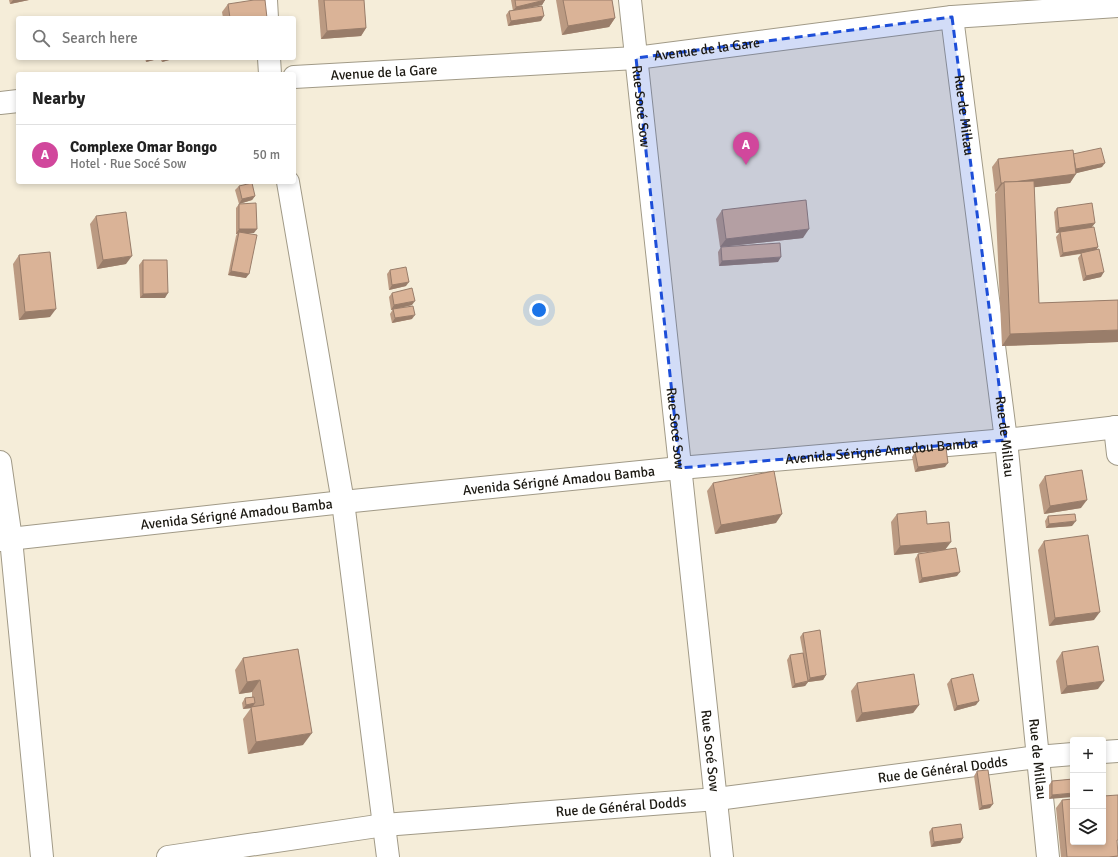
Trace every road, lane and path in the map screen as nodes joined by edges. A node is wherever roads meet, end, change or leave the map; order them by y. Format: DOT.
graph roads {
  1 [pos="266,0"];
  2 [pos="630,0"];
  3 [pos="1057,6"];
  4 [pos="1118,6"];
  5 [pos="267,16"];
  6 [pos="952,17"];
  7 [pos="636,58"];
  8 [pos="269,60"];
  9 [pos="270,72"];
  10 [pos="296,77"];
  11 [pos="16,101"];
  12 [pos="0,103"];
  13 [pos="288,184"];
  14 [pos="1117,427"];
  15 [pos="1006,440"];
  16 [pos="1118,454"];
  17 [pos="0,462"];
  18 [pos="680,468"];
  19 [pos="343,502"];
  20 [pos="5,539"];
  21 [pos="1118,751"];
  22 [pos="1106,752"];
  23 [pos="1070,754"];
  24 [pos="1037,757"];
  25 [pos="717,799"];
  26 [pos="384,825"];
  27 [pos="42,857"];
  28 [pos="168,857"];
  29 [pos="388,857"];
  30 [pos="722,857"];
  31 [pos="1048,857"];
  1 -- 5 [label="street"];
  2 -- 7 [label="street, Rue Socé Sow"];
  3 -- 4 [label="street, Avenue de la Gare"];
  3 -- 6 [label="street, Avenue de la Gare"];
  6 -- 7 [label="street, Avenue de la Gare"];
  6 -- 15 [label="street, Rue de Millau"];
  7 -- 10 [label="street, Avenue de la Gare"];
  7 -- 18 [label="street, Rue Socé Sow"];
  8 -- 9 [label="street"];
  11 -- 12 [label="street"];
  13 -- 19 [label="street"];
  14 -- 15 [label="street, Avenida Sérigné Amadou Bamba"];
  14 -- 16 [label="street"];
  15 -- 18 [label="street, Avenida Sérigné Amadou Bamba"];
  15 -- 24 [label="street, Rue de Millau"];
  17 -- 20 [label="street"];
  18 -- 19 [label="street, Avenida Sérigné Amadou Bamba"];
  18 -- 25 [label="street, Rue Socé Sow"];
  19 -- 20 [label="street, Avenida Sérigné Amadou Bamba"];
  19 -- 26 [label="street"];
  20 -- 27 [label="street"];
  21 -- 22 [label="street"];
  23 -- 24 [label="street, Rue de Général Dodds"];
  24 -- 25 [label="street, Rue de Général Dodds"];
  24 -- 31 [label="street, Rue de Millau"];
  25 -- 26 [label="street, Rue de Général Dodds"];
  25 -- 30 [label="street, Rue Socé Sow"];
  26 -- 28 [label="street, Rue de Général Dodds"];
  26 -- 29 [label="street"];
}
